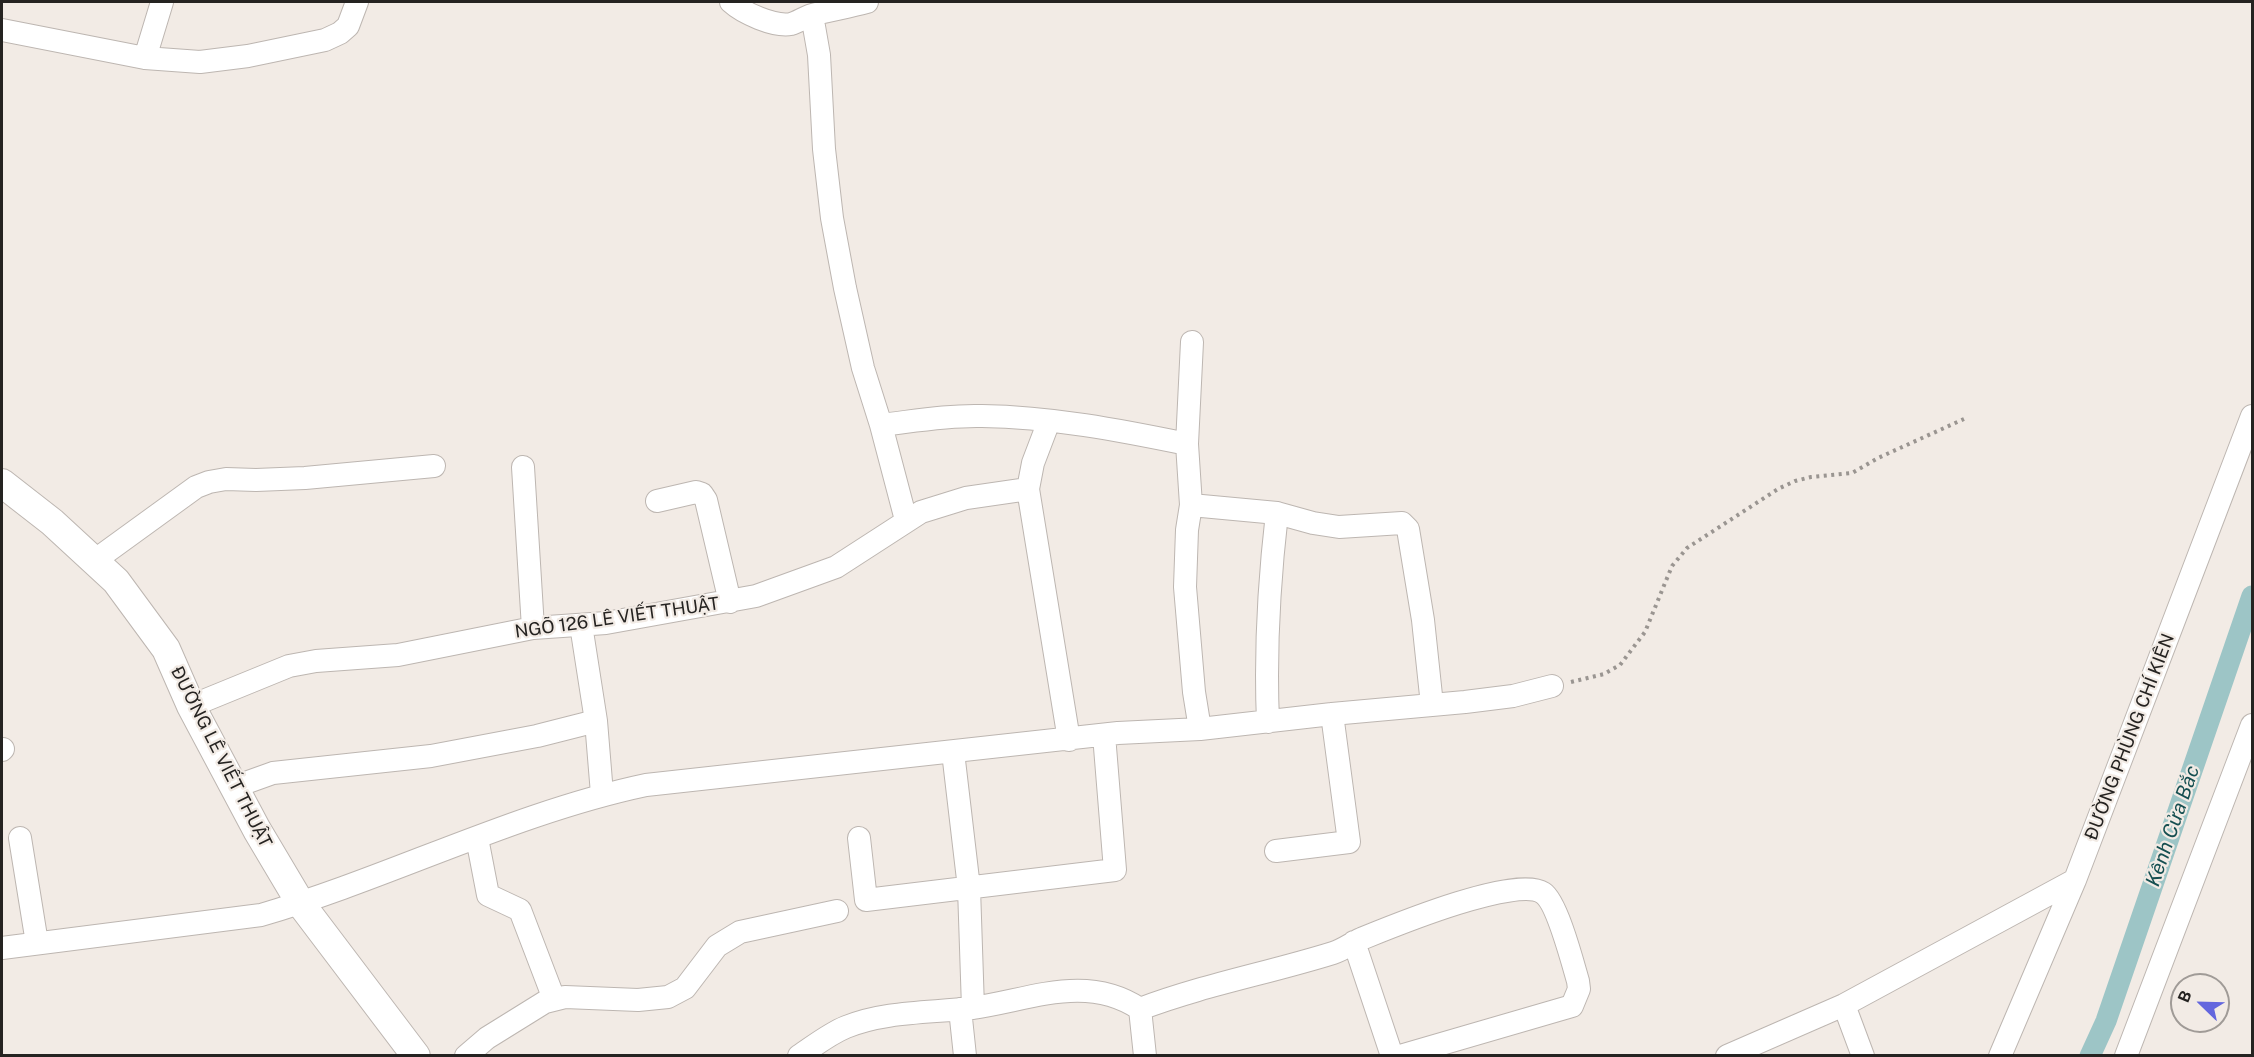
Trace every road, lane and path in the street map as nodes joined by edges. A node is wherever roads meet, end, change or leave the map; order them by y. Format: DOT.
graph roads {
  1 [pos="162,2"];
  2 [pos="357,2"];
  3 [pos="731,2"];
  4 [pos="867,2"];
  5 [pos="812,15"];
  6 [pos="2,30"];
  7 [pos="145,58"];
  8 [pos="1192,342"];
  9 [pos="2253,416"];
  10 [pos="1964,419"];
  11 [pos="1049,421"];
  12 [pos="881,425"];
  13 [pos="1187,444"];
  14 [pos="434,466"];
  15 [pos="523,467"];
  16 [pos="2,483"];
  17 [pos="1028,489"];
  18 [pos="657,501"];
  19 [pos="1191,505"];
  20 [pos="1277,513"];
  21 [pos="906,520"];
  22 [pos="94,561"];
  23 [pos="730,602"];
  24 [pos="580,625"];
  25 [pos="533,628"];
  26 [pos="1552,686"];
  27 [pos="1432,705"];
  28 [pos="191,706"];
  29 [pos="1332,714"];
  30 [pos="596,721"];
  31 [pos="1268,722"];
  32 [pos="2253,724"];
  33 [pos="1200,729"];
  34 [pos="1104,735"];
  35 [pos="1069,740"];
  36 [pos="954,752"];
  37 [pos="234,787"];
  38 [pos="602,794"];
  39 [pos="20,838"];
  40 [pos="477,838"];
  41 [pos="859,838"];
  42 [pos="1276,851"];
  43 [pos="2075,880"];
  44 [pos="969,888"];
  45 [pos="301,904"];
  46 [pos="837,911"];
  47 [pos="1354,942"];
  48 [pos="37,943"];
  49 [pos="2,948"];
  50 [pos="554,999"];
  51 [pos="1844,1005"];
  52 [pos="967,1008"];
  53 [pos="1140,1009"];
  54 [pos="416,1056"];
  55 [pos="466,1056"];
  56 [pos="799,1056"];
  57 [pos="965,1056"];
  58 [pos="1145,1056"];
  59 [pos="1392,1056"];
  60 [pos="1400,1056"];
  61 [pos="1727,1056"];
  62 [pos="1863,1056"];
  63 [pos="2000,1056"];
  64 [pos="2126,1056"];
  1 -- 7 [label="street"];
  2 -- 7 [label="street"];
  3 -- 5 [label="street"];
  4 -- 5 [label="street"];
  5 -- 12 [label="street"];
  6 -- 7 [label="street"];
  8 -- 13 [label="street"];
  9 -- 43 [label="street, ĐƯỜNG PHÙNG CHÍ KIÊN"];
  10 -- 26 [label="path"];
  11 -- 12 [label="street"];
  11 -- 13 [label="street"];
  11 -- 17 [label="street"];
  12 -- 21 [label="street"];
  13 -- 19 [label="street"];
  14 -- 22 [label="street"];
  15 -- 25 [label="street"];
  16 -- 22 [label="main road, ĐƯỜNG LÊ VIẾT THUẬT"];
  17 -- 21 [label="street, NGÕ 126 LÊ VIẾT THUẬT"];
  17 -- 35 [label="street"];
  18 -- 23 [label="street"];
  19 -- 20 [label="street"];
  19 -- 33 [label="street"];
  20 -- 27 [label="street"];
  20 -- 31 [label="street"];
  21 -- 23 [label="street, NGÕ 126 LÊ VIẾT THUẬT"];
  22 -- 28 [label="main road, ĐƯỜNG LÊ VIẾT THUẬT"];
  23 -- 24 [label="street, NGÕ 126 LÊ VIẾT THUẬT"];
  24 -- 25 [label="street, NGÕ 126 LÊ VIẾT THUẬT"];
  24 -- 30 [label="street"];
  25 -- 28 [label="street, NGÕ 126 LÊ VIẾT THUẬT"];
  26 -- 27 [label="street"];
  27 -- 29 [label="street"];
  28 -- 37 [label="main road, ĐƯỜNG LÊ VIẾT THUẬT"];
  29 -- 31 [label="street"];
  29 -- 42 [label="street"];
  30 -- 37 [label="street"];
  30 -- 38 [label="street"];
  31 -- 33 [label="street"];
  32 -- 64 [label="street"];
  33 -- 34 [label="street"];
  34 -- 35 [label="street"];
  34 -- 44 [label="street"];
  35 -- 36 [label="street"];
  36 -- 38 [label="street"];
  36 -- 44 [label="street"];
  37 -- 45 [label="main road, ĐƯỜNG LÊ VIẾT THUẬT"];
  38 -- 40 [label="street"];
  39 -- 48 [label="street"];
  40 -- 45 [label="street"];
  40 -- 50 [label="street"];
  41 -- 44 [label="street"];
  43 -- 51 [label="street"];
  43 -- 63 [label="street, ĐƯỜNG PHÙNG CHÍ KIÊN"];
  44 -- 52 [label="street"];
  45 -- 48 [label="street"];
  45 -- 54 [label="main road, ĐƯỜNG LÊ VIẾT THUẬT"];
  46 -- 50 [label="street"];
  47 -- 53 [label="street"];
  47 -- 59 [label="street"];
  47 -- 60 [label="street"];
  48 -- 49 [label="street"];
  50 -- 55 [label="street"];
  51 -- 61 [label="street"];
  51 -- 62 [label="street"];
  52 -- 53 [label="street"];
  52 -- 56 [label="street"];
  52 -- 57 [label="street"];
  53 -- 58 [label="street"];
}
